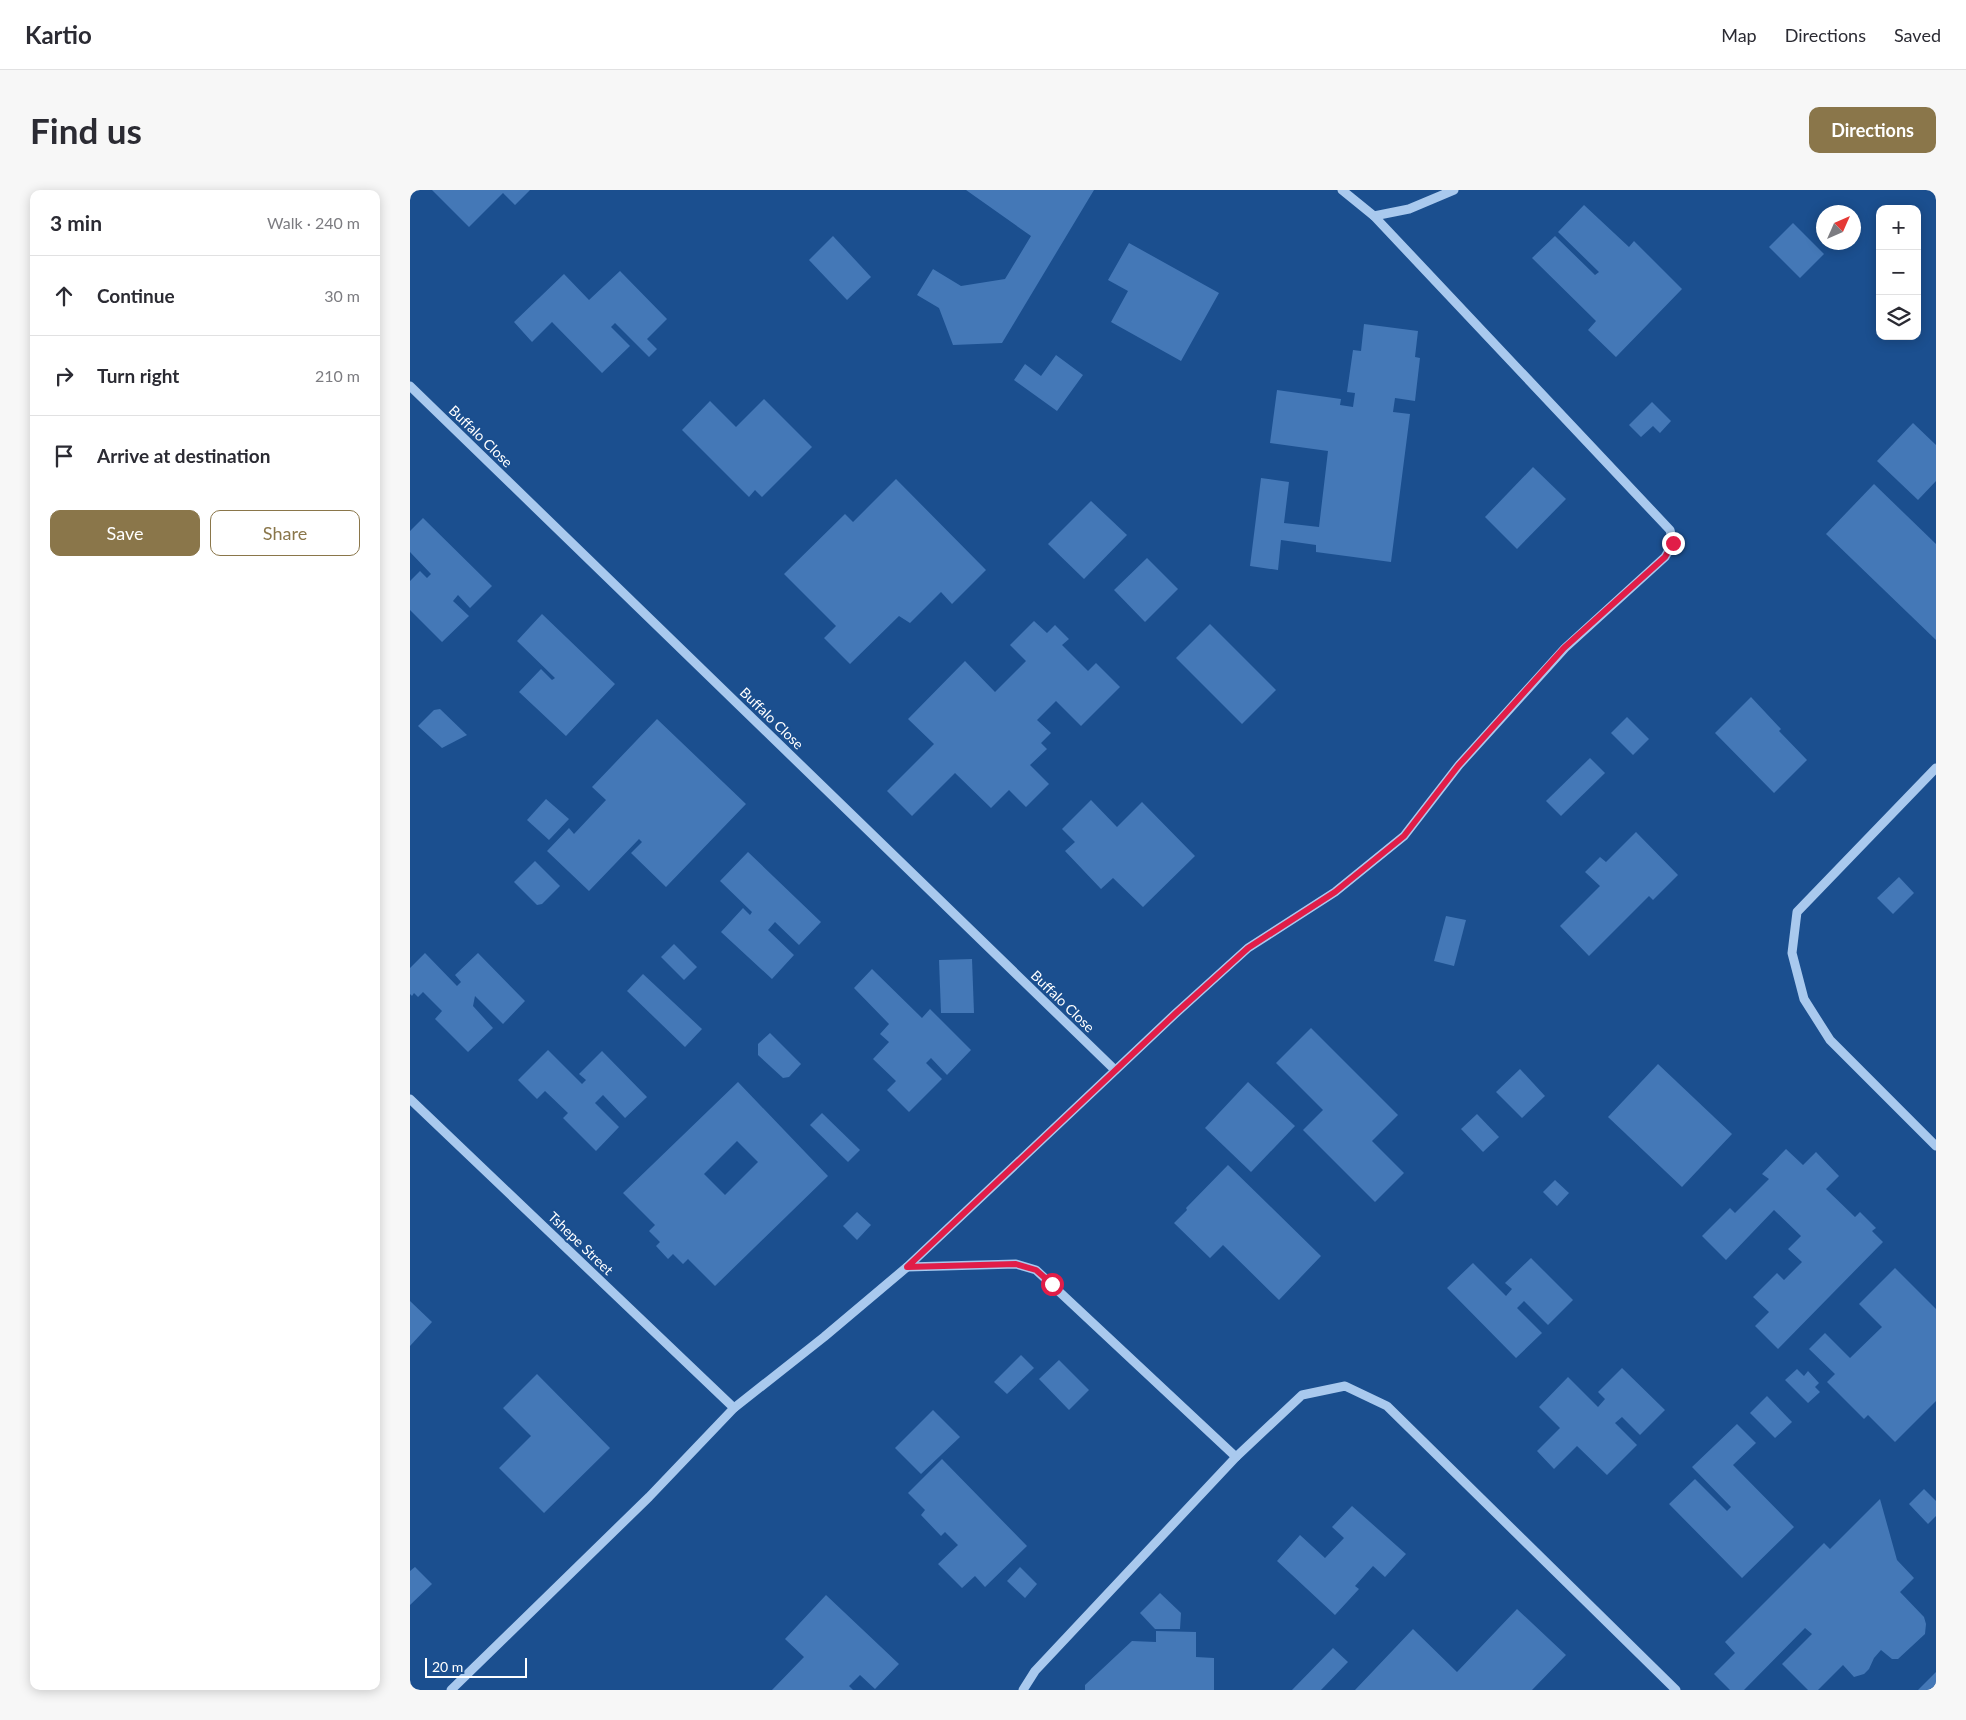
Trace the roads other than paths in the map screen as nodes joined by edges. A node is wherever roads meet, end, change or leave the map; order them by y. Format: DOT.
graph roads {
  1 [pos="1342,190"];
  2 [pos="1454,190"];
  3 [pos="1374,216"];
  4 [pos="410,386"];
  5 [pos="1936,768"];
  6 [pos="1115,1070"];
  7 [pos="410,1099"];
  8 [pos="1936,1146"];
  9 [pos="907,1267"];
  10 [pos="734,1408"];
  11 [pos="1236,1457"];
  12 [pos="451,1690"];
  13 [pos="1023,1690"];
  14 [pos="1676,1690"];
  1 -- 3 [label="street"];
  2 -- 3 [label="street"];
  3 -- 6 [label="street"];
  4 -- 6 [label="street, Buffalo Close"];
  5 -- 8 [label="street"];
  6 -- 9 [label="street"];
  7 -- 10 [label="street, Tshepe Street"];
  9 -- 10 [label="street"];
  9 -- 11 [label="street"];
  10 -- 12 [label="street"];
  11 -- 13 [label="street"];
  11 -- 14 [label="street"];
}
